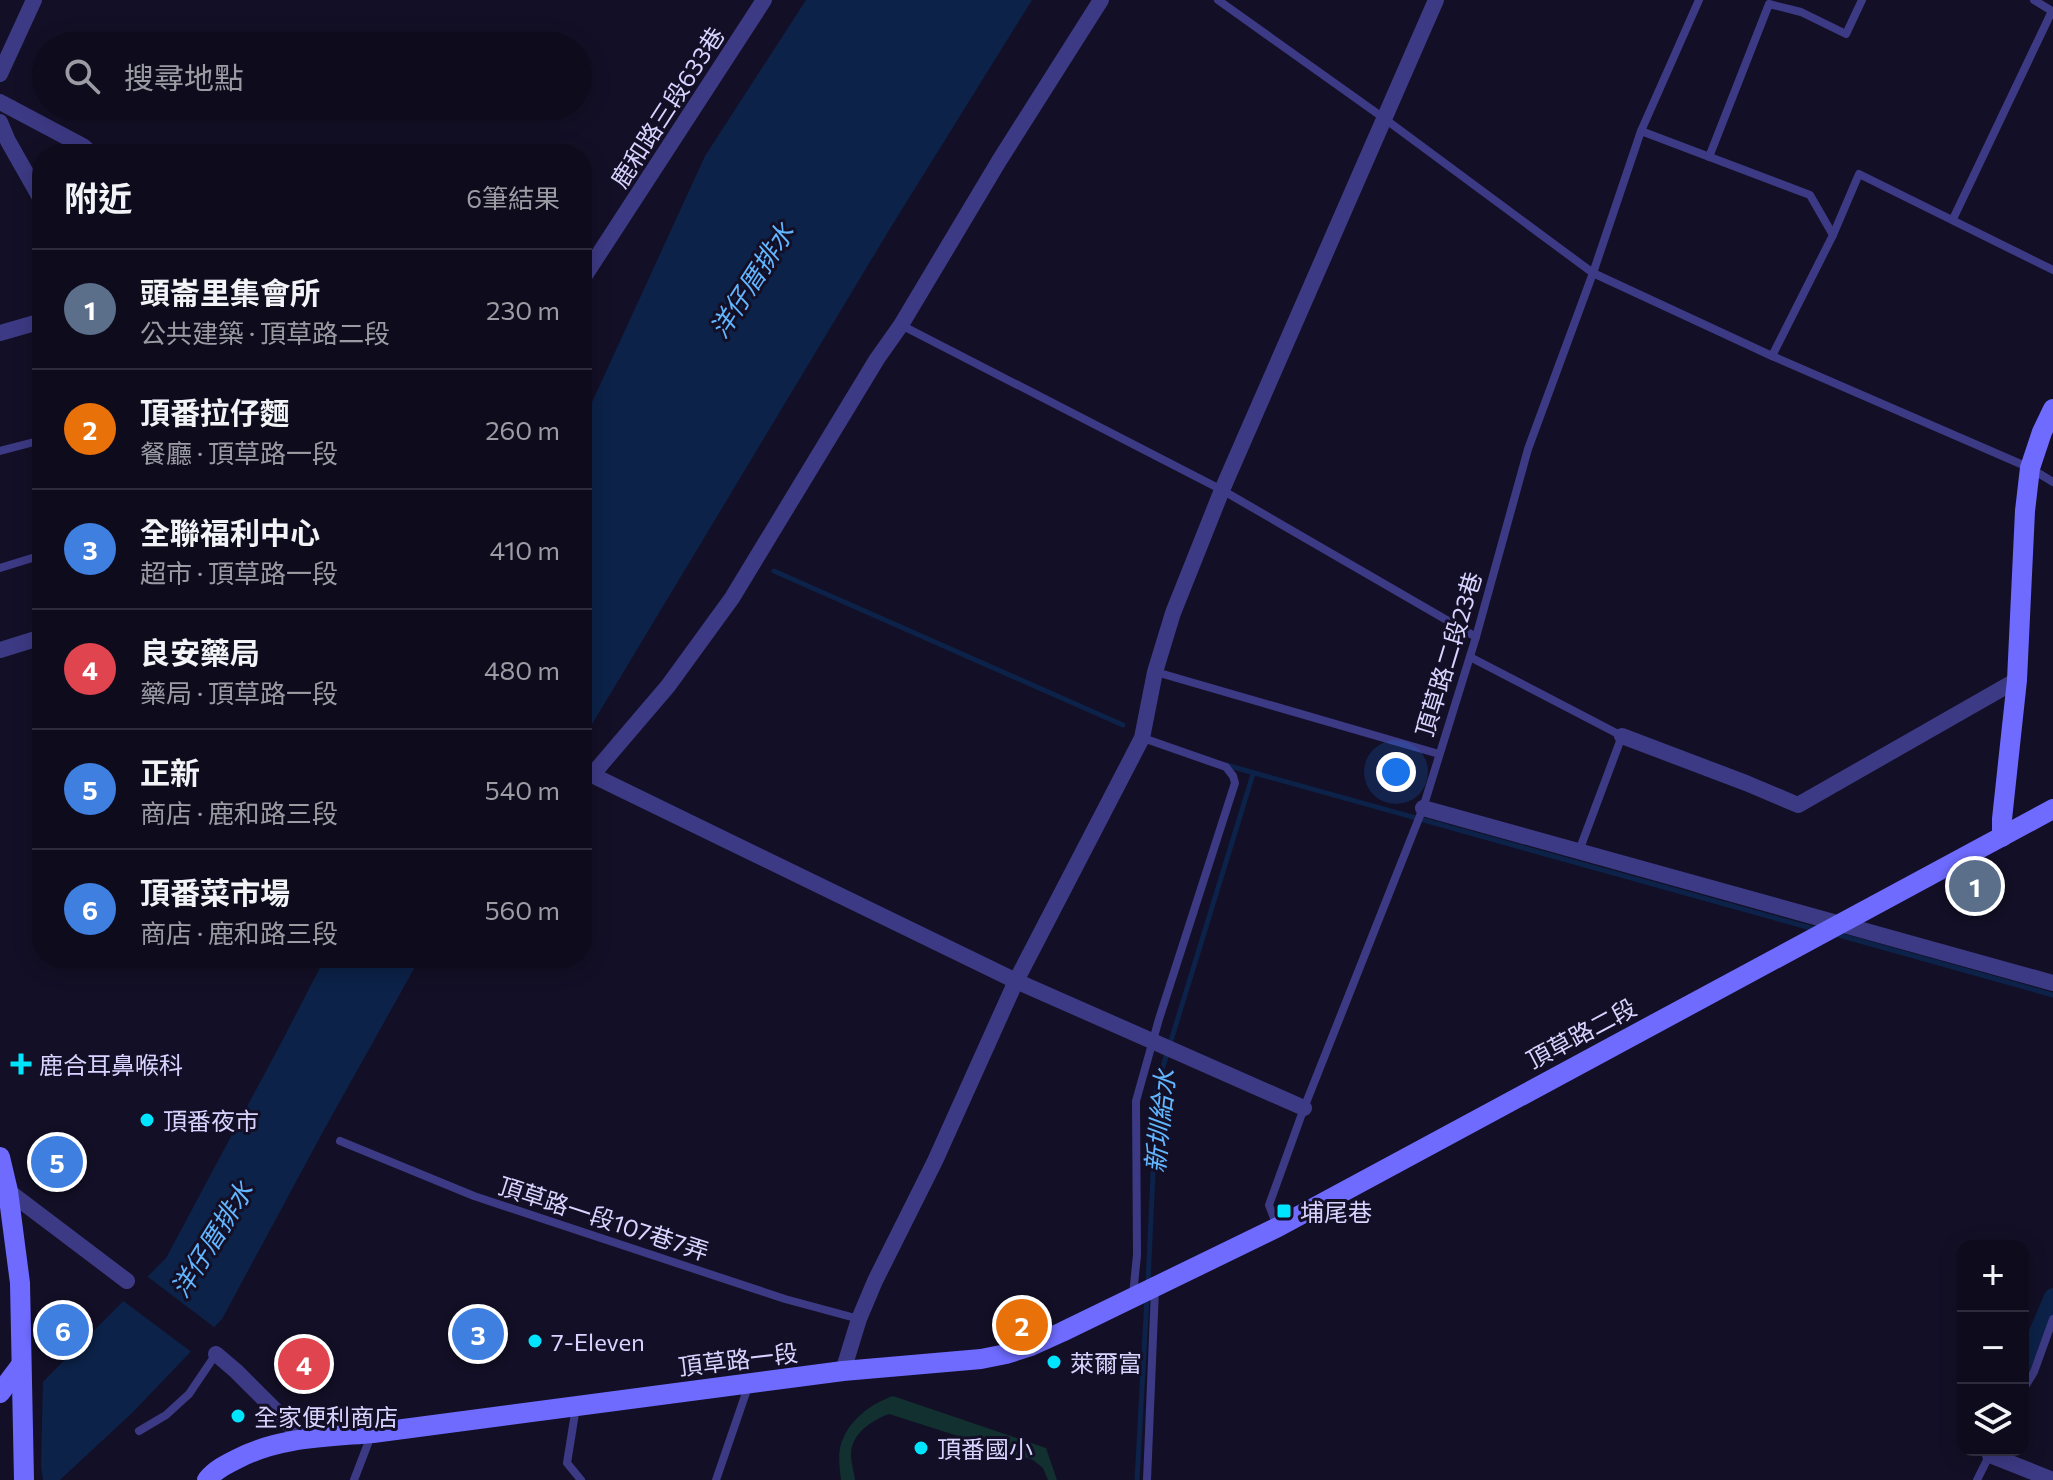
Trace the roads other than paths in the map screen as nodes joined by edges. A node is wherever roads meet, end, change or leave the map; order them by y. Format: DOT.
graph roads {
  1 [pos="34,0"];
  2 [pos="764,0"];
  3 [pos="1101,0"];
  4 [pos="1218,0"];
  5 [pos="1436,0"];
  6 [pos="1699,0"];
  7 [pos="1862,0"];
  8 [pos="2034,0"];
  9 [pos="0,74"];
  10 [pos="0,102"];
  11 [pos="32,119"];
  12 [pos="1385,119"];
  13 [pos="34,120"];
  14 [pos="0,122"];
  15 [pos="1641,131"];
  16 [pos="79,144"];
  17 [pos="1709,157"];
  18 [pos="32,183"];
  19 [pos="1953,219"];
  20 [pos="1833,235"];
  21 [pos="592,265"];
  22 [pos="2053,270"];
  23 [pos="1593,273"];
  24 [pos="32,324"];
  25 [pos="901,325"];
  26 [pos="0,333"];
  27 [pos="1772,356"];
  28 [pos="2053,409"];
  29 [pos="32,443"];
  30 [pos="0,451"];
  31 [pos="2030,468"];
  32 [pos="2053,482"];
  33 [pos="1222,490"];
  34 [pos="32,558"];
  35 [pos="0,568"];
  36 [pos="1476,637"];
  37 [pos="32,640"];
  38 [pos="0,650"];
  39 [pos="1470,657"];
  40 [pos="1155,672"];
  41 [pos="2017,680"];
  42 [pos="1622,736"];
  43 [pos="1142,738"];
  44 [pos="1439,754"];
  45 [pos="1423,808"];
  46 [pos="2053,809"];
  47 [pos="2002,837"];
  48 [pos="1579,851"];
  49 [pos="1840,923"];
  50 [pos="1016,981"];
  51 [pos="2053,983"];
  52 [pos="1151,1042"];
  53 [pos="1304,1108"];
  54 [pos="340,1141"];
  55 [pos="0,1157"];
  56 [pos="8,1191"];
  57 [pos="1278,1227"];
  58 [pos="7,1237"];
  59 [pos="127,1281"];
  60 [pos="1155,1288"];
  61 [pos="1132,1299"];
  62 [pos="859,1319"];
  63 [pos="2053,1319"];
  64 [pos="216,1354"];
  65 [pos="21,1365"];
  66 [pos="843,1371"];
  67 [pos="749,1384"];
  68 [pos="2027,1384"];
  69 [pos="0,1393"];
  70 [pos="577,1405"];
  71 [pos="139,1431"];
  72 [pos="373,1433"];
  73 [pos="303,1438"];
  74 [pos="1989,1456"];
  75 [pos="2000,1456"];
  76 [pos="24,1480"];
  77 [pos="207,1480"];
  78 [pos="354,1480"];
  79 [pos="581,1480"];
  80 [pos="716,1480"];
  81 [pos="1147,1480"];
  82 [pos="1977,1480"];
  83 [pos="2053,1480"];
  1 -- 9 [label="street"];
  2 -- 21 [label="street, 鹿和路三段633巷"];
  3 -- 25 [label="street"];
  4 -- 12 [label="lane"];
  5 -- 12 [label="street"];
  6 -- 15 [label="lane, 頂草路二段23巷"];
  7 -- 17 [label="lane"];
  8 -- 19 [label="lane"];
  10 -- 11 [label="street"];
  12 -- 23 [label="lane"];
  12 -- 33 [label="street"];
  13 -- 16 [label="street"];
  14 -- 18 [label="street"];
  15 -- 17 [label="lane"];
  15 -- 23 [label="lane, 頂草路二段23巷"];
  17 -- 20 [label="lane"];
  19 -- 20 [label="lane"];
  19 -- 22 [label="lane"];
  20 -- 27 [label="lane"];
  23 -- 27 [label="lane"];
  23 -- 36 [label="lane, 頂草路二段23巷"];
  24 -- 26 [label="street"];
  25 -- 33 [label="lane"];
  25 -- 50 [label="street"];
  27 -- 31 [label="lane"];
  28 -- 31 [label="street"];
  29 -- 30 [label="lane"];
  31 -- 32 [label="lane"];
  31 -- 41 [label="street"];
  33 -- 36 [label="lane"];
  33 -- 40 [label="street"];
  34 -- 35 [label="lane"];
  36 -- 39 [label="lane, 頂草路二段23巷"];
  37 -- 38 [label="street"];
  39 -- 42 [label="lane"];
  39 -- 44 [label="lane, 頂草路二段23巷"];
  40 -- 43 [label="street"];
  40 -- 44 [label="lane"];
  41 -- 42 [label="street"];
  41 -- 47 [label="street"];
  42 -- 48 [label="lane"];
  43 -- 50 [label="street"];
  43 -- 52 [label="lane"];
  44 -- 45 [label="lane, 頂草路二段23巷"];
  45 -- 48 [label="street"];
  45 -- 53 [label="lane, 頂草路二段23巷"];
  46 -- 47 [label="street, 頂草路二段"];
  47 -- 49 [label="street, 頂草路二段"];
  48 -- 49 [label="street"];
  49 -- 51 [label="street"];
  49 -- 57 [label="street, 頂草路二段"];
  50 -- 52 [label="street"];
  50 -- 62 [label="street"];
  52 -- 53 [label="street"];
  52 -- 61 [label="lane"];
  53 -- 57 [label="lane, 頂草路二段23巷"];
  54 -- 62 [label="lane, 頂草路一段107巷7弄"];
  55 -- 56 [label="street"];
  56 -- 58 [label="street"];
  56 -- 59 [label="street"];
  57 -- 60 [label="street, 頂草路二段"];
  58 -- 65 [label="street"];
  60 -- 61 [label="street, 頂草路二段"];
  60 -- 81 [label="lane"];
  61 -- 66 [label="street, 頂草路一段"];
  62 -- 66 [label="street"];
  63 -- 68 [label="lane"];
  64 -- 71 [label="lane"];
  64 -- 73 [label="street"];
  65 -- 69 [label="street"];
  65 -- 76 [label="street"];
  66 -- 67 [label="street, 頂草路一段"];
  67 -- 70 [label="street, 頂草路一段"];
  67 -- 80 [label="lane"];
  70 -- 72 [label="street, 頂草路一段"];
  70 -- 79 [label="lane"];
  72 -- 73 [label="street, 頂草路一段"];
  72 -- 78 [label="lane"];
  73 -- 77 [label="street, 頂草路一段"];
  74 -- 82 [label="lane"];
  75 -- 83 [label="street"];
}
